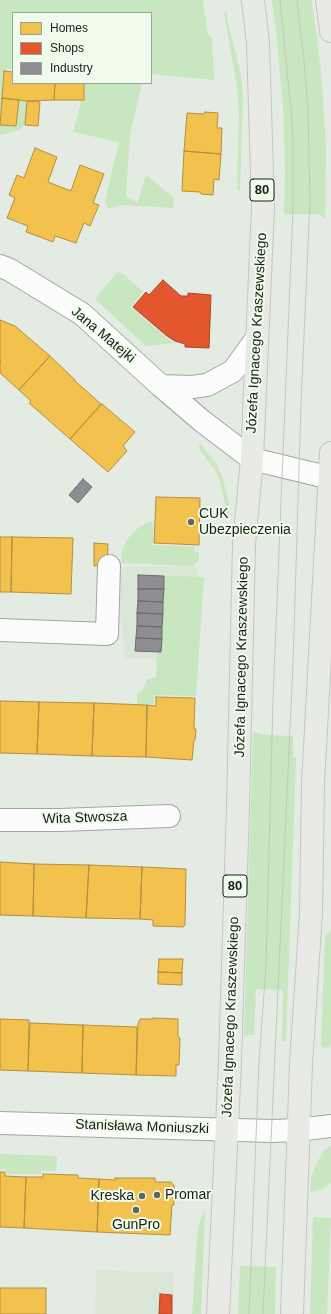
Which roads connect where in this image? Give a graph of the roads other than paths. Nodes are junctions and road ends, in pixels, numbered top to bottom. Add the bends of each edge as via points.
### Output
1 (253, 0) edge
2 (327, 0) edge
3 (331, 31) edge
4 (0, 266) edge
5 (257, 338) junction
6 (161, 386) junction
7 (331, 453) edge
8 (252, 459) junction
9 (330, 478) edge
10 (108, 566) dead end
11 (0, 630) edge
12 (169, 816) dead end
13 (0, 820) edge
14 (0, 1123) edge
15 (331, 1126) edge
16 (226, 1130) junction
17 (298, 1130) junction
18 (218, 1314) edge
19 (292, 1314) edge

1 - 5 main road, Józefa Ignacego Kraszewskiego / 80 via 258,43 263,207
2 - 3 main road
4 - 6 street, Jana Matejki via 82,314
5 - 6 street via 233,371 207,385
5 - 8 main road, Józefa Ignacego Kraszewskiego / 80
6 - 8 street, Jana Matejki
7 - 9 main road
8 - 9 street, Jana Matejki
8 - 16 main road, Józefa Ignacego Kraszewskiego / 80 via 244,544 238,807
9 - 17 main road via 313,784 311,913
10 - 11 street via 106,634
12 - 13 street, Wita Stwosza
14 - 16 street, Stanisława Moniuszki
15 - 17 street, Stanisława Moniuszki
16 - 17 street, Stanisława Moniuszki
16 - 18 main road, Józefa Ignacego Kraszewskiego / 80
17 - 19 main road

